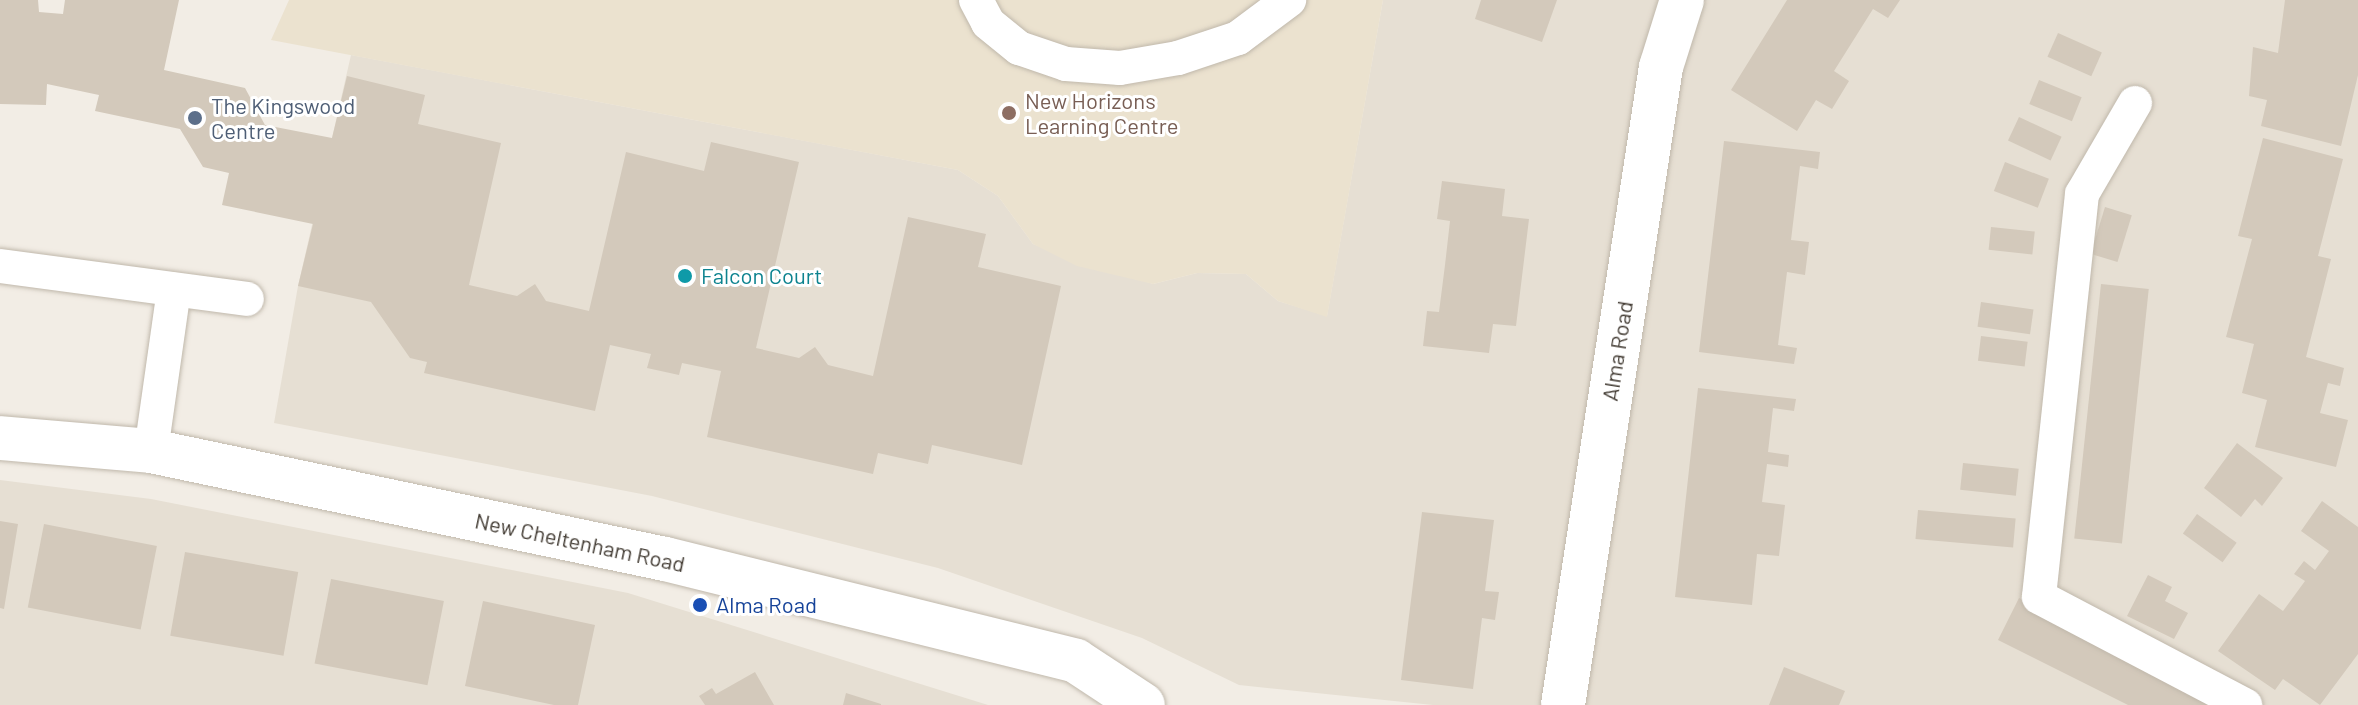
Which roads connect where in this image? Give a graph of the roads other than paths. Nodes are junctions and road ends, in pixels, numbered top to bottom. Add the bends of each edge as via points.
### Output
1 (976, 0) edge
2 (1289, 0) edge
3 (1682, 0) edge
4 (2135, 103) dead end
5 (0, 266) edge
6 (174, 290) junction
7 (247, 299) dead end
8 (0, 438) edge
9 (151, 451) junction
10 (1143, 705) edge
11 (1563, 705) edge
12 (2245, 705) edge

1 - 2 lane via 988,23 1019,48 1066,64 1120,68 1178,58 1238,38
3 - 11 street, Alma Road via 1661,67
4 - 12 lane via 2082,194 2039,597
5 - 6 lane
6 - 7 lane
6 - 9 lane
8 - 9 street, New Cheltenham Road
9 - 10 street, New Cheltenham Road via 868,607 1076,661

